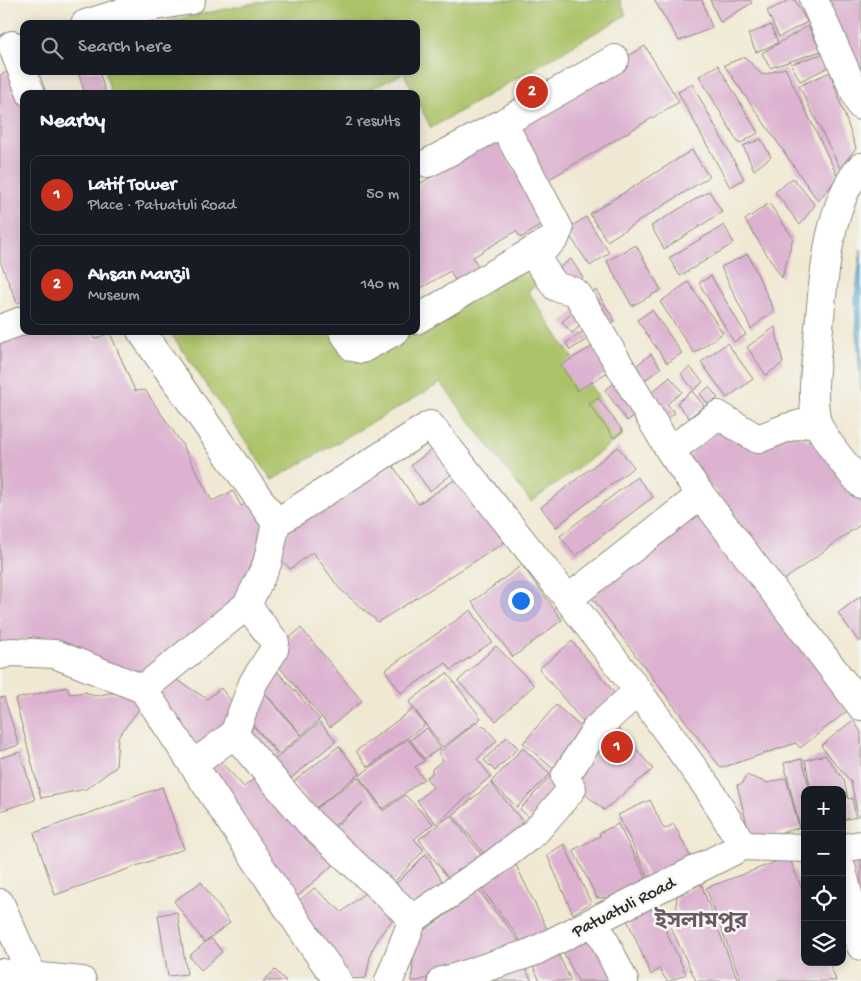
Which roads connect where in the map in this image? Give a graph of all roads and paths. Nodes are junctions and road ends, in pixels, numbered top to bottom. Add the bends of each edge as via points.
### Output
1 (191, 0) edge
2 (814, 0) edge
3 (98, 20) edge
4 (12, 45) edge
5 (615, 59) dead end
6 (20, 66) edge
7 (24, 75) edge
8 (29, 90) edge
9 (861, 106) edge
10 (503, 123) junction
11 (428, 163) dead end
12 (861, 167) edge
13 (555, 238) junction
14 (420, 318) edge
15 (20, 322) edge
16 (0, 329) edge
17 (144, 335) edge
18 (346, 335) edge
19 (388, 335) edge
20 (816, 420) junction
21 (670, 451) junction
22 (861, 484) edge
23 (701, 495) junction
24 (276, 523) junction
25 (568, 599) junction
26 (247, 605) junction
27 (0, 655) edge
28 (143, 689) junction
29 (638, 691) junction
30 (861, 706) edge
31 (234, 734) junction
32 (193, 765) junction
33 (743, 846) junction
34 (861, 846) edge
35 (801, 848) edge
36 (846, 848) edge
37 (844, 876) edge
38 (0, 903) edge
39 (413, 919) junction
40 (595, 921) junction
41 (861, 946) edge
42 (0, 973) edge
43 (32, 976) junction
44 (450, 980) edge
45 (82, 981) edge
46 (338, 981) edge
47 (389, 981) edge
48 (624, 981) edge

1 - 3 street via 127,11
2 - 9 street
4 - 6 street
5 - 10 street
7 - 8 street
10 - 11 street
10 - 13 street via 559,229
12 - 20 street via 852,178 828,247 814,383
13 - 14 street
13 - 21 street via 535,257 556,287 574,291 578,296
15 - 16 street
17 - 24 street
18 - 19 street via 353,347 362,349
20 - 21 street via 758,439 718,415
20 - 22 street via 834,450
21 - 23 street
23 - 25 street
23 - 30 street
24 - 25 street via 430,425
24 - 26 street via 267,564
25 - 29 street
26 - 28 street
26 - 31 street via 275,646 253,683
27 - 28 street via 11,652 55,654
28 - 32 street
29 - 33 street via 710,791
29 - 39 street via 596,729 565,777 572,789 535,832
31 - 32 street
31 - 39 street via 310,823
32 - 46 street
33 - 35 street, Patuatuli Road
33 - 40 street, Patuatuli Road
34 - 36 street
37 - 41 street
38 - 43 street
39 - 47 street
40 - 44 street, Patuatuli Road via 533,952
40 - 48 street
42 - 43 street
43 - 45 street

